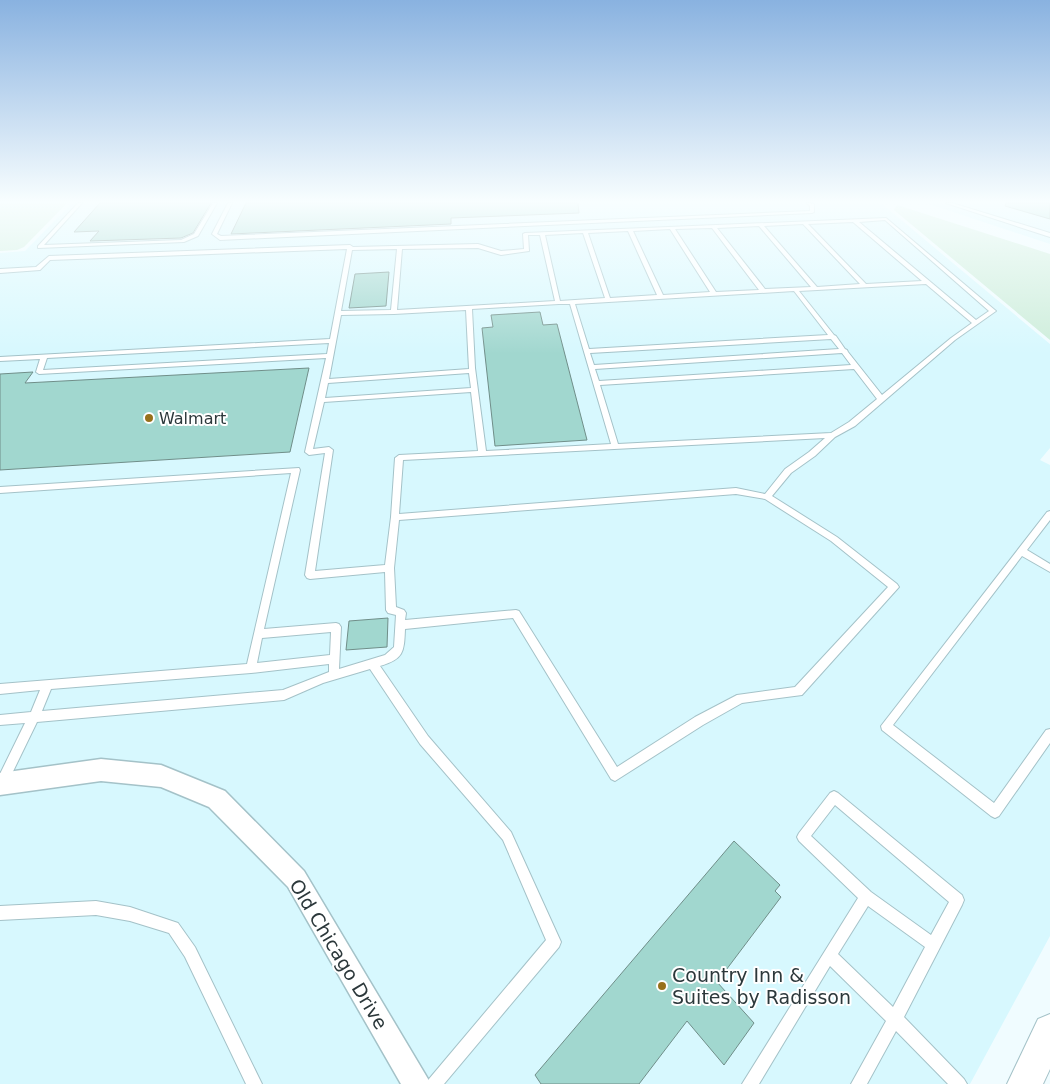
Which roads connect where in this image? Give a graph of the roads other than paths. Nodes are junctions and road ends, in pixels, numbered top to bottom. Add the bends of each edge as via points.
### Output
1 (196, 254) edge
2 (348, 254) edge
3 (399, 254) edge
4 (547, 254) edge
5 (592, 254) edge
6 (641, 254) edge
7 (688, 254) edge
8 (734, 254) edge
9 (785, 254) edge
10 (834, 254) edge
11 (893, 254) edge
12 (926, 254) edge
13 (0, 271) edge
14 (926, 282) junction
15 (864, 285) junction
16 (815, 288) junction
17 (795, 290) junction
18 (763, 291) junction
19 (714, 294) junction
20 (661, 297) junction
21 (608, 300) junction
22 (572, 302) junction
23 (558, 303) junction
24 (469, 308) junction
25 (394, 312) junction
26 (337, 313) junction
27 (975, 323) junction
28 (834, 337) junction
29 (333, 341) junction
30 (586, 351) junction
31 (846, 351) junction
32 (330, 356) junction
33 (44, 357) junction
34 (0, 359) edge
35 (591, 367) junction
36 (857, 367) junction
37 (472, 371) junction
38 (325, 381) junction
39 (596, 383) junction
40 (474, 390) junction
41 (881, 399) junction
42 (321, 400) junction
43 (832, 435) junction
44 (615, 446) junction
45 (482, 454) junction
46 (0, 490) edge
47 (767, 497) junction
48 (1050, 514) edge
49 (395, 517) junction
50 (1021, 550) junction
51 (388, 568) junction
52 (1050, 568) edge
53 (400, 625) junction
54 (258, 634) junction
55 (334, 659) junction
56 (372, 663) junction
57 (250, 668) junction
58 (334, 675) junction
59 (48, 685) junction
60 (0, 689) edge
61 (34, 717) junction
62 (0, 720) edge
63 (1050, 734) edge
64 (0, 785) edge
65 (866, 897) junction
66 (0, 913) edge
67 (933, 945) junction
68 (829, 955) junction
69 (895, 1020) junction
70 (1050, 1031) edge
71 (254, 1084) edge
72 (417, 1084) edge
73 (434, 1084) edge
74 (750, 1084) edge
75 (859, 1084) edge
76 (960, 1084) edge
77 (1025, 1084) edge

1 - 13 lane via 48,258 38,269
2 - 26 lane
3 - 25 lane
4 - 23 lane
5 - 21 lane
6 - 20 lane
7 - 19 lane
8 - 18 lane
9 - 16 lane
10 - 15 lane
11 - 14 lane
12 - 27 lane via 993,311
14 - 15 lane
14 - 27 lane
15 - 16 lane
16 - 17 lane
17 - 18 lane
17 - 28 lane
18 - 19 lane
19 - 20 lane
20 - 21 lane
21 - 22 lane
22 - 23 lane
22 - 30 lane
23 - 24 lane
24 - 25 lane
24 - 37 lane
25 - 26 lane
26 - 29 lane
27 - 41 lane
28 - 30 lane
28 - 31 lane
29 - 32 lane
29 - 33 lane
30 - 35 lane
31 - 35 lane
31 - 36 lane
32 - 33 lane via 39,372
32 - 38 lane
33 - 34 lane
35 - 39 lane
36 - 39 lane
36 - 41 lane
37 - 38 lane
37 - 40 lane
38 - 42 lane
39 - 44 lane
40 - 42 lane
40 - 45 lane
41 - 43 lane via 852,424
42 - 51 lane via 309,452 329,450 310,575
43 - 44 lane
43 - 47 lane via 788,471
44 - 45 lane
45 - 49 lane via 399,458
46 - 54 lane via 296,470
47 - 49 lane via 736,490
47 - 53 lane via 834,539 894,587 798,692 741,698 615,775 516,614
48 - 50 lane
49 - 51 lane
50 - 52 lane
50 - 63 lane via 886,726 996,812
51 - 53 lane via 391,610 401,613
53 - 56 lane via 399,649 388,658
54 - 55 lane via 336,627
54 - 57 lane
55 - 57 lane
55 - 58 lane
56 - 58 lane
56 - 73 lane via 424,740 507,836 554,942
57 - 59 lane
58 - 61 lane via 284,696
59 - 60 lane
59 - 61 lane
61 - 62 lane
61 - 64 lane
64 - 72 street, Old Chicago Drive via 101,770 161,776 217,799 296,879
65 - 67 lane
65 - 67 lane via 803,838 834,797 957,900
65 - 68 lane
66 - 71 lane via 96,908 130,914 173,928 190,952
67 - 69 lane
68 - 69 lane
68 - 74 lane
69 - 75 lane
69 - 76 lane
70 - 77 street

